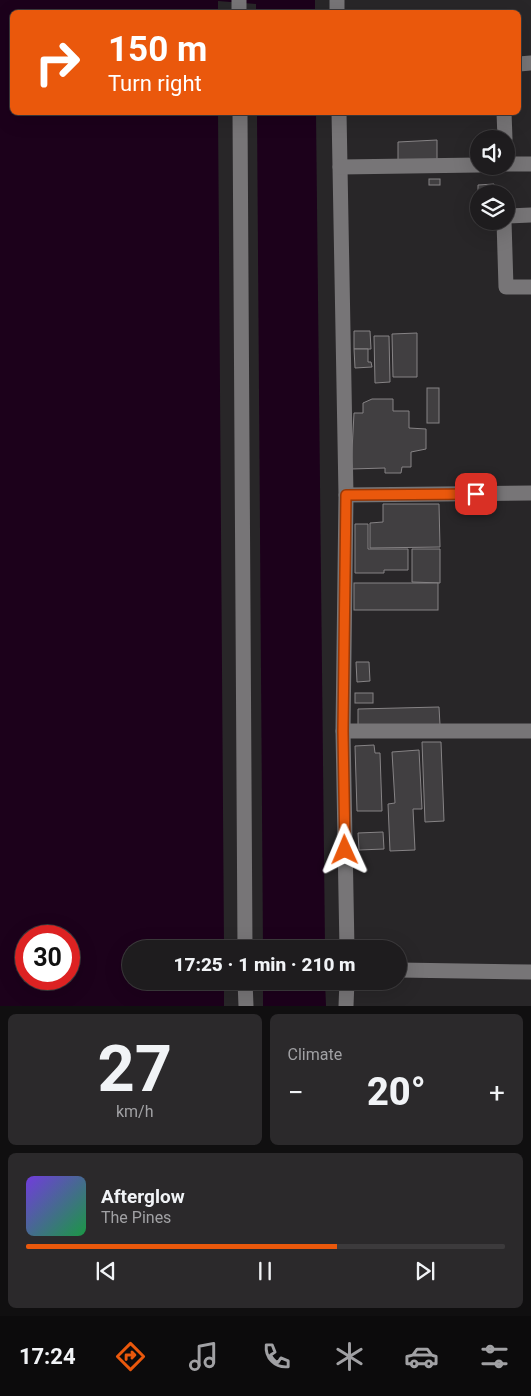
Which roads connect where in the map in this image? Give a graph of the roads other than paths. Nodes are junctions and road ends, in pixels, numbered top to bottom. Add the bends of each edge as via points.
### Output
1 (240, 115) edge
2 (339, 115) edge
3 (504, 115) edge
4 (505, 130) edge
5 (515, 164) edge
6 (531, 164) edge
7 (470, 165) edge
8 (340, 167) junction
9 (531, 215) edge
10 (515, 216) edge
11 (504, 230) edge
12 (531, 287) edge
13 (531, 493) edge
14 (346, 495) junction
15 (343, 731) junction
16 (531, 731) edge
17 (245, 940) edge
18 (346, 940) edge
19 (407, 970) edge
20 (531, 972) edge
21 (245, 990) edge
22 (347, 990) edge
23 (246, 1006) edge
24 (346, 1006) edge

1 - 17 street
2 - 8 street
3 - 4 street
5 - 6 street
7 - 8 street
8 - 14 street
9 - 10 street
11 - 12 street via 506,287
13 - 14 street
14 - 15 street
15 - 16 street
15 - 18 street
19 - 20 street
21 - 23 street
22 - 24 street

